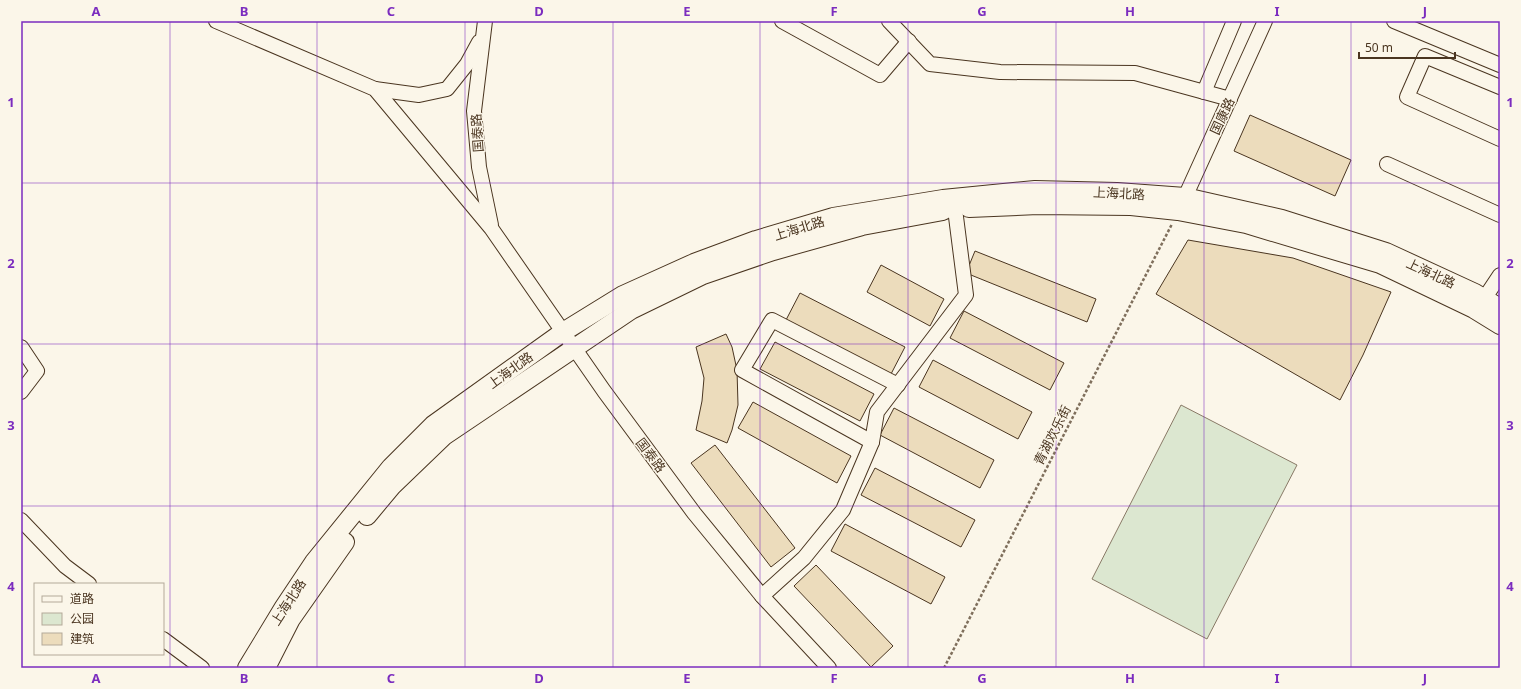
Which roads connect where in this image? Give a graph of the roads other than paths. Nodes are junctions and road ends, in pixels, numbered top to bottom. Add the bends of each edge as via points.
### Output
1 (216, 21) edge
2 (485, 21) edge
3 (782, 21) edge
4 (889, 21) edge
5 (1234, 21) edge
6 (1265, 21) edge
7 (1394, 21) edge
8 (482, 38) junction
9 (909, 41) junction
10 (1500, 65) edge
11 (1500, 88) edge
12 (375, 89) junction
13 (1204, 92) junction
14 (1230, 99) junction
15 (1500, 139) edge
16 (1387, 164) dead end
17 (1182, 204) junction
18 (955, 209) junction
19 (1500, 215) edge
20 (491, 228) junction
21 (1500, 275) edge
22 (1484, 299) junction
23 (1500, 308) edge
24 (1500, 325) edge
25 (563, 332) junction
26 (21, 347) edge
27 (574, 348) junction
28 (898, 386) junction
29 (21, 392) edge
30 (872, 442) junction
31 (21, 520) edge
32 (88, 583) edge
33 (762, 596) junction
34 (164, 640) edge
35 (202, 668) edge
36 (247, 668) edge
37 (266, 668) edge
38 (829, 668) edge

1 - 12 street, 国泰路
2 - 8 street, 国泰路
3 - 9 street via 880,75
4 - 9 street
5 - 13 street
6 - 14 street, 国康路
7 - 10 street
8 - 12 street, 国泰路 via 467,64 447,89 420,94
8 - 20 street, 国泰路 via 474,111 479,167
9 - 13 street via 930,64 1000,72 1135,72
11 - 15 street via 1425,56 1406,97
12 - 20 street, 国泰路
13 - 14 street
14 - 17 street, 国康路
16 - 19 street
17 - 18 main road, 上海北路 via 1038,205
17 - 22 main road, 上海北路 via 1282,219 1386,252
17 - 24 main road, 上海北路 via 1380,264 1474,309
17 - 25 main road, 上海北路 via 1117,192 1035,190 943,199 833,217 756,240 694,263 623,295
18 - 27 main road, 上海北路 via 862,226 773,250 703,275 631,310
18 - 28 street via 966,295
20 - 25 street, 国泰路
21 - 22 street
22 - 23 main road, 上海北路
25 - 27 street, 国泰路
25 - 36 main road, 上海北路 via 433,425 391,467 314,562
26 - 29 street via 37,371
27 - 33 street, 国泰路 via 694,513
27 - 37 main road, 上海北路 via 444,436 392,486 339,550 291,619
28 - 30 street via 877,412
28 - 30 street via 772,320 742,370
30 - 33 street via 843,510 804,558
31 - 32 street via 65,566
33 - 38 street, 国泰路
34 - 35 street

